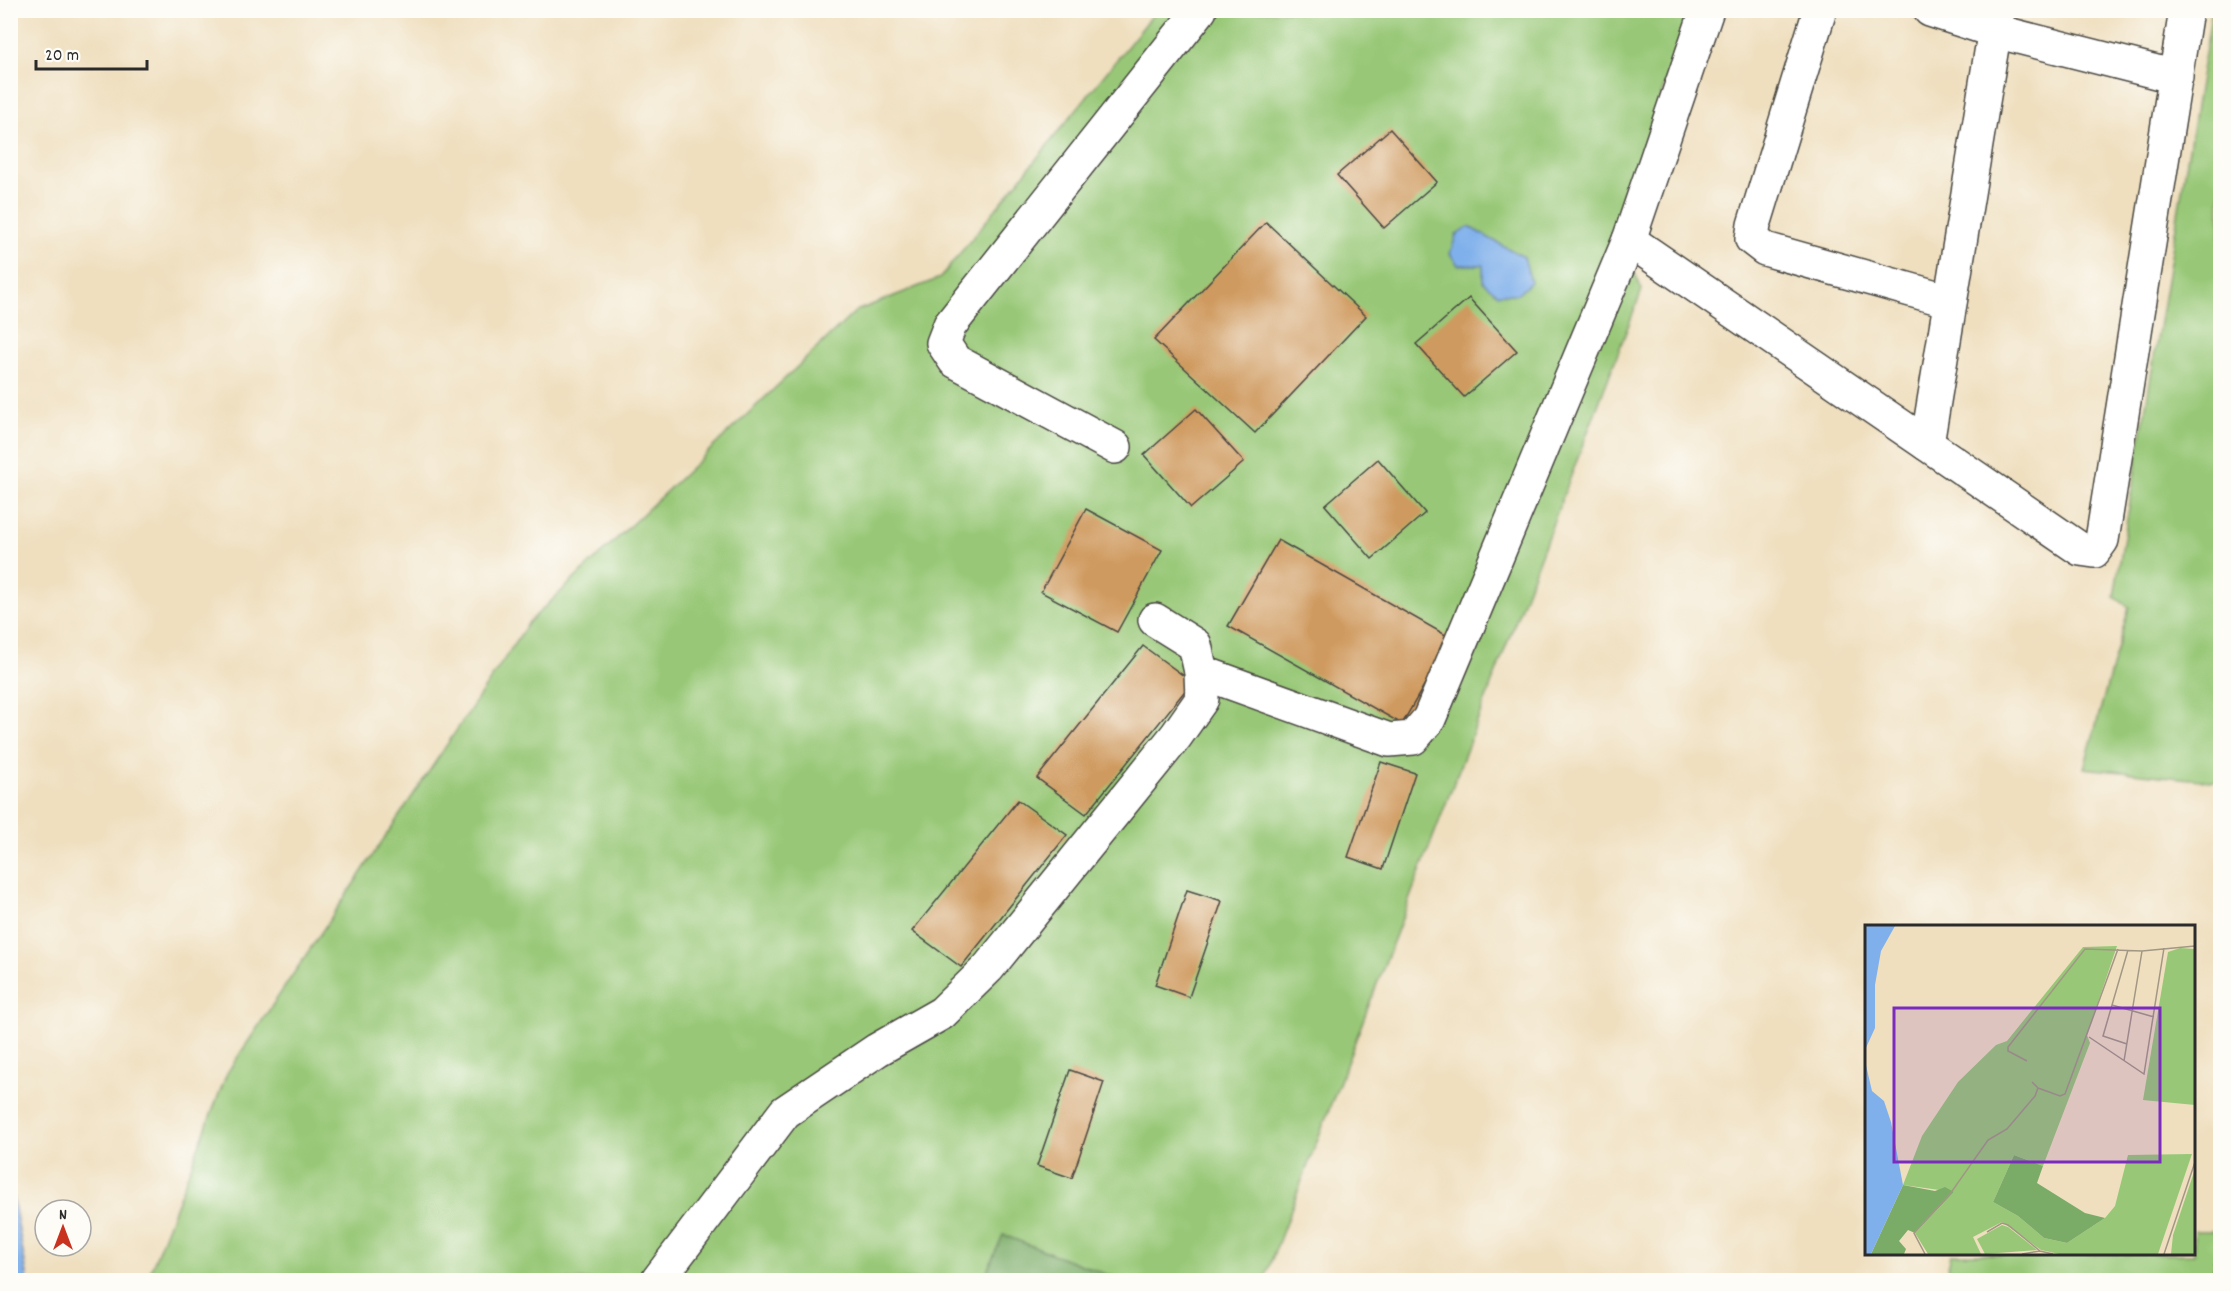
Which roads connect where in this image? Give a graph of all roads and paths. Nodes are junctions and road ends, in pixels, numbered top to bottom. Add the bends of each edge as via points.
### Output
1 (1200, 10) edge
2 (1707, 10) edge
3 (1820, 10) edge
4 (1930, 10) edge
5 (2186, 10) edge
6 (1997, 21) edge
7 (2176, 77) junction
8 (1629, 240) junction
9 (1950, 302) junction
10 (1927, 444) junction
11 (1115, 447) dead end
12 (1155, 620) dead end
13 (1201, 672) junction
14 (658, 1281) edge

1 - 11 street via 950,325 943,343 955,361
2 - 8 street
3 - 9 street via 1752,239 1765,249
4 - 6 street
5 - 7 street
6 - 7 street
6 - 9 street
7 - 10 street via 2102,540 2094,551 2080,549
8 - 10 street
8 - 13 street via 1429,719 1413,738 1389,740
9 - 10 street
12 - 13 street via 1195,645
13 - 14 street via 1202,699 1176,736 988,968 942,1013 877,1050 786,1112

